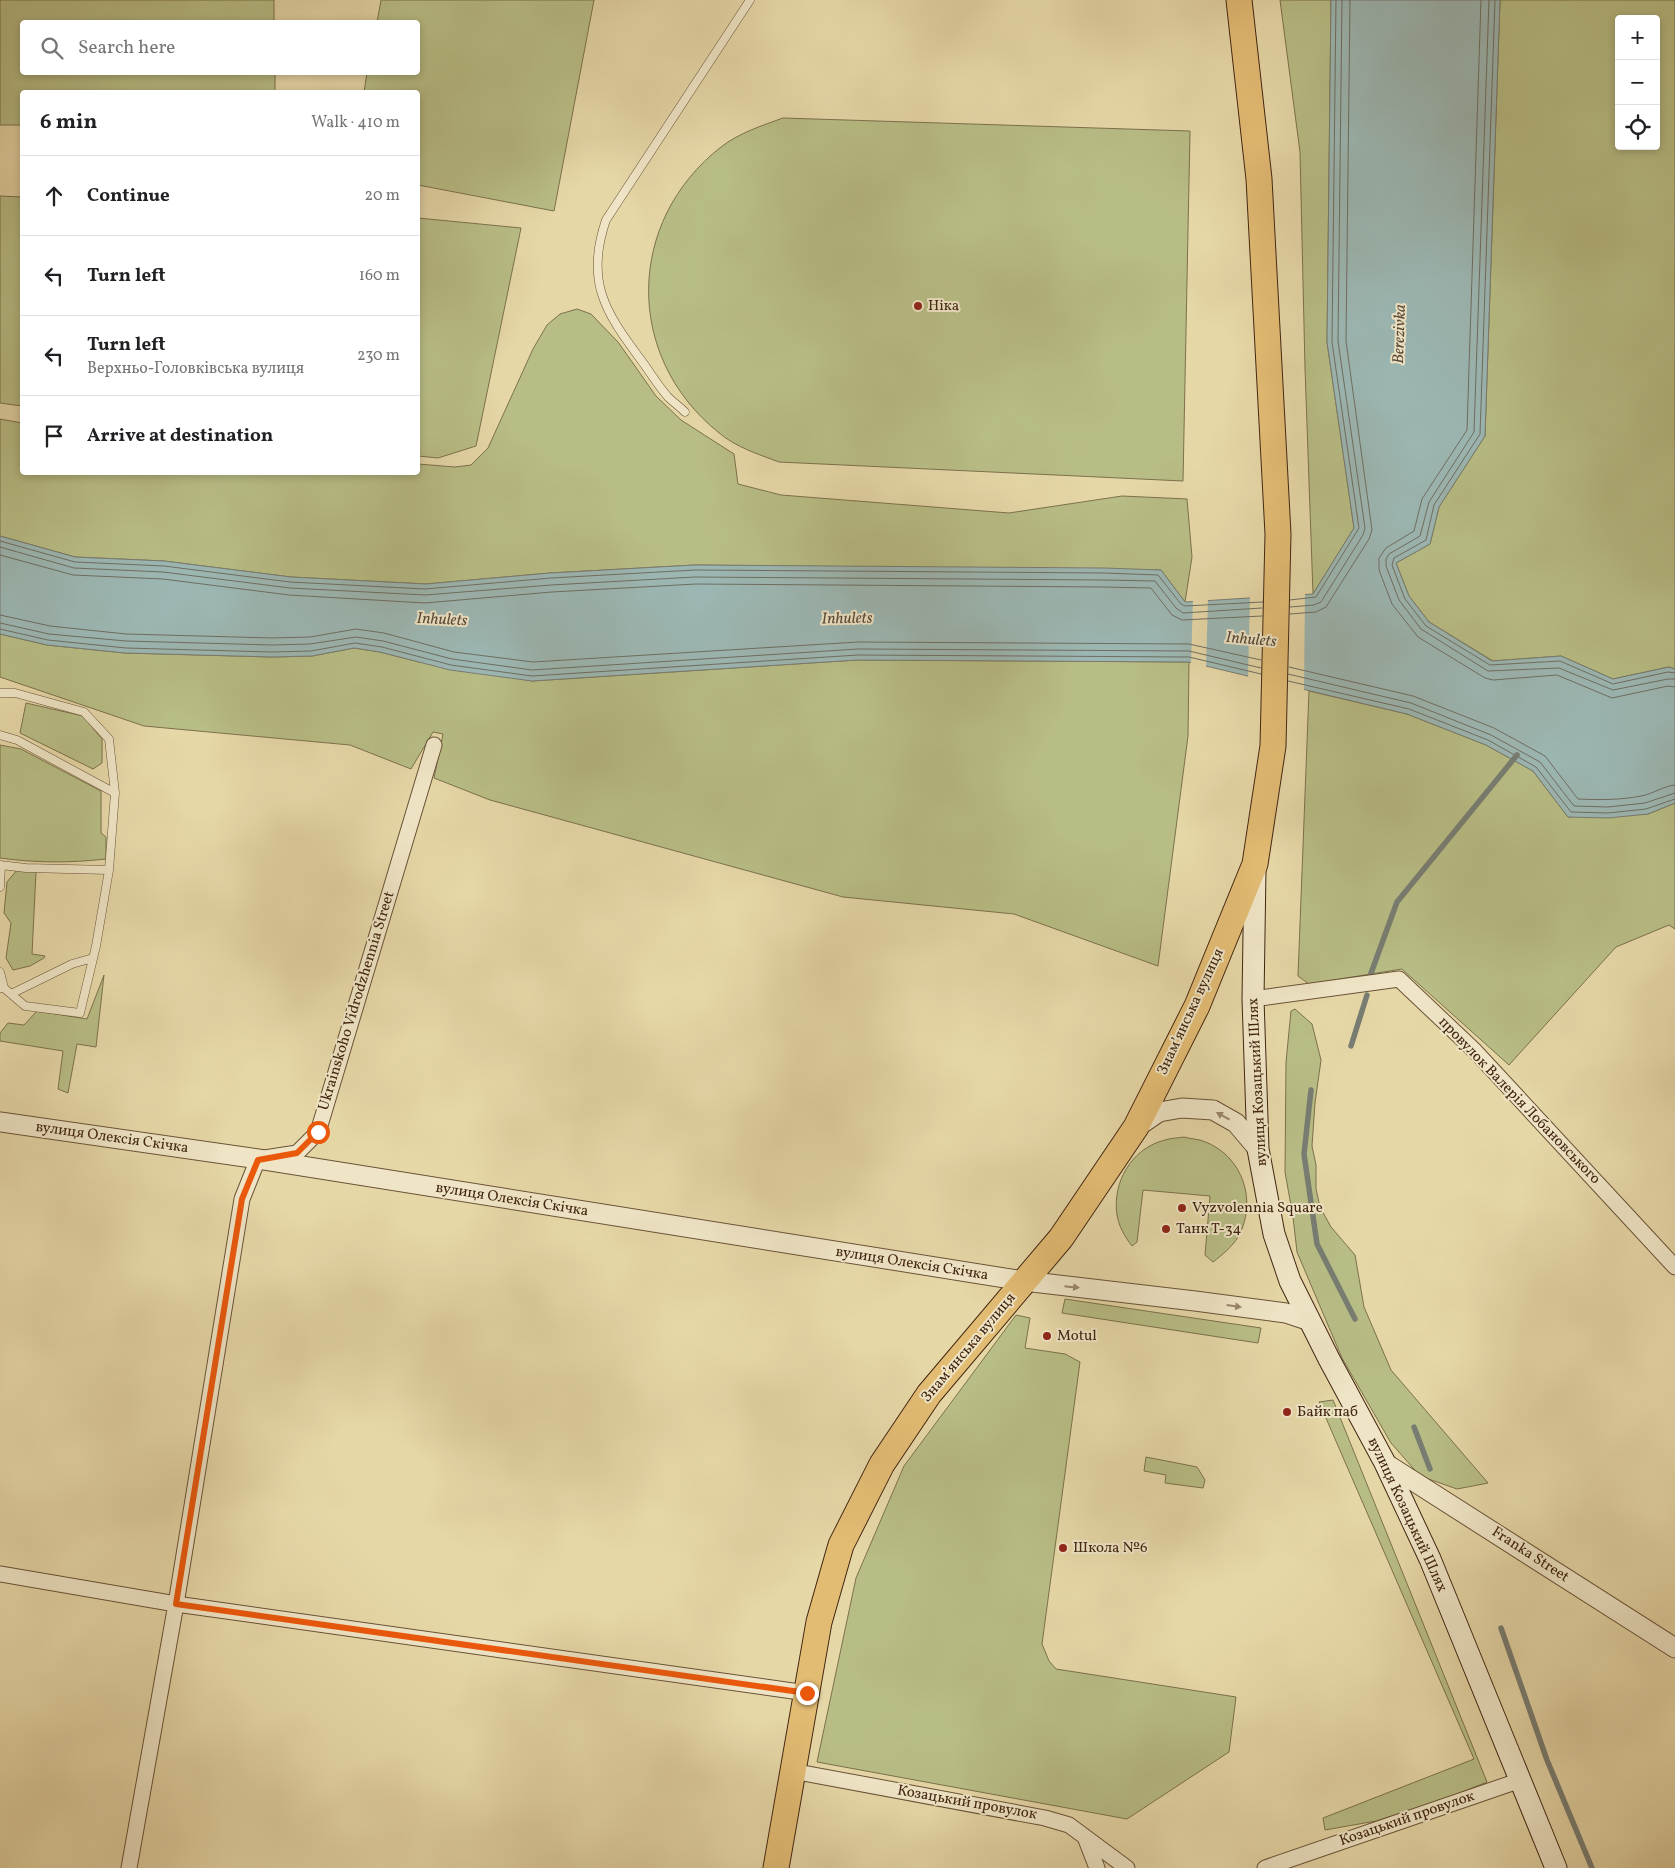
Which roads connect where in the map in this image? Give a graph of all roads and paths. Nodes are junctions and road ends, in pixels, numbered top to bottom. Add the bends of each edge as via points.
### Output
1 (750, 0) edge
2 (1239, 0) edge
3 (685, 412) dead end
4 (0, 692) edge
5 (0, 735) edge
6 (434, 745) dead end
7 (115, 793) junction
8 (1255, 864) junction
9 (0, 865) edge
10 (109, 870) junction
11 (0, 887) edge
12 (93, 958) junction
13 (0, 972) edge
14 (2, 988) edge
15 (11, 994) junction
16 (1253, 999) junction
17 (0, 1122) edge
18 (1136, 1127) junction
19 (1258, 1149) junction
20 (258, 1160) junction
21 (1675, 1267) edge
22 (1024, 1281) junction
23 (1310, 1321) junction
24 (1385, 1463) junction
25 (0, 1574) edge
26 (176, 1604) junction
27 (1675, 1648) edge
28 (807, 1693) junction
29 (792, 1771) junction
30 (1521, 1780) junction
31 (1085, 1837) junction
32 (129, 1868) edge
33 (776, 1868) edge
34 (1097, 1868) edge
35 (1128, 1868) edge
36 (1264, 1868) edge
37 (1556, 1868) edge

1 - 3 lane via 606,220 600,237 598,275 608,311 667,396
2 - 8 highway, Знамʼянська вулиця via 1259,179 1278,534 1273,746
4 - 7 lane via 15,693 84,712 109,739
5 - 7 lane via 17,740
6 - 20 street, Ukrainskoho Vidrodzhennia Street via 318,1132 297,1153
7 - 10 lane
8 - 16 main road, вулиця Козацький Шлях
8 - 18 highway, Знамʼянська вулиця via 1197,1006
9 - 10 lane
9 - 11 lane
10 - 12 lane
12 - 15 lane via 72,964
12 - 15 lane via 80,1013 25,1006
13 - 14 lane
14 - 15 lane
16 - 19 main road, вулиця Козацький Шлях
16 - 21 street, провулок Валерія Лобановського via 1399,980 1476,1051
17 - 20 street, вулиця Олексія Скічка
19 -> 18 street via 1236,1124 1213,1110 1182,1108 1159,1112
18 - 22 highway, Знамʼянська вулиця via 1062,1238
19 - 23 main road, вулиця Козацький Шлях via 1274,1234 1290,1281
20 - 22 street, вулиця Олексія Скічка
20 - 26 street via 242,1199
22 -> 23 street, вулиця Олексія Скічка via 1196,1300 1286,1313
22 - 28 highway, Знамʼянська вулиця via 929,1394 882,1464 842,1545 819,1622
23 - 24 main road, вулиця Козацький Шлях
24 - 27 street, Franka Street
24 - 30 main road, вулиця Козацький Шлях via 1430,1559
25 - 26 street
26 - 28 street
26 - 32 street
28 - 29 highway, Знамʼянська вулиця
29 - 31 street, Козацький провулок via 1045,1818 1069,1825
29 - 33 highway, Знамʼянська вулиця
30 - 36 street, Козацький провулок
30 - 37 main road, вулиця Козацький Шлях
31 - 34 street
31 - 35 street, Козацький провулок

